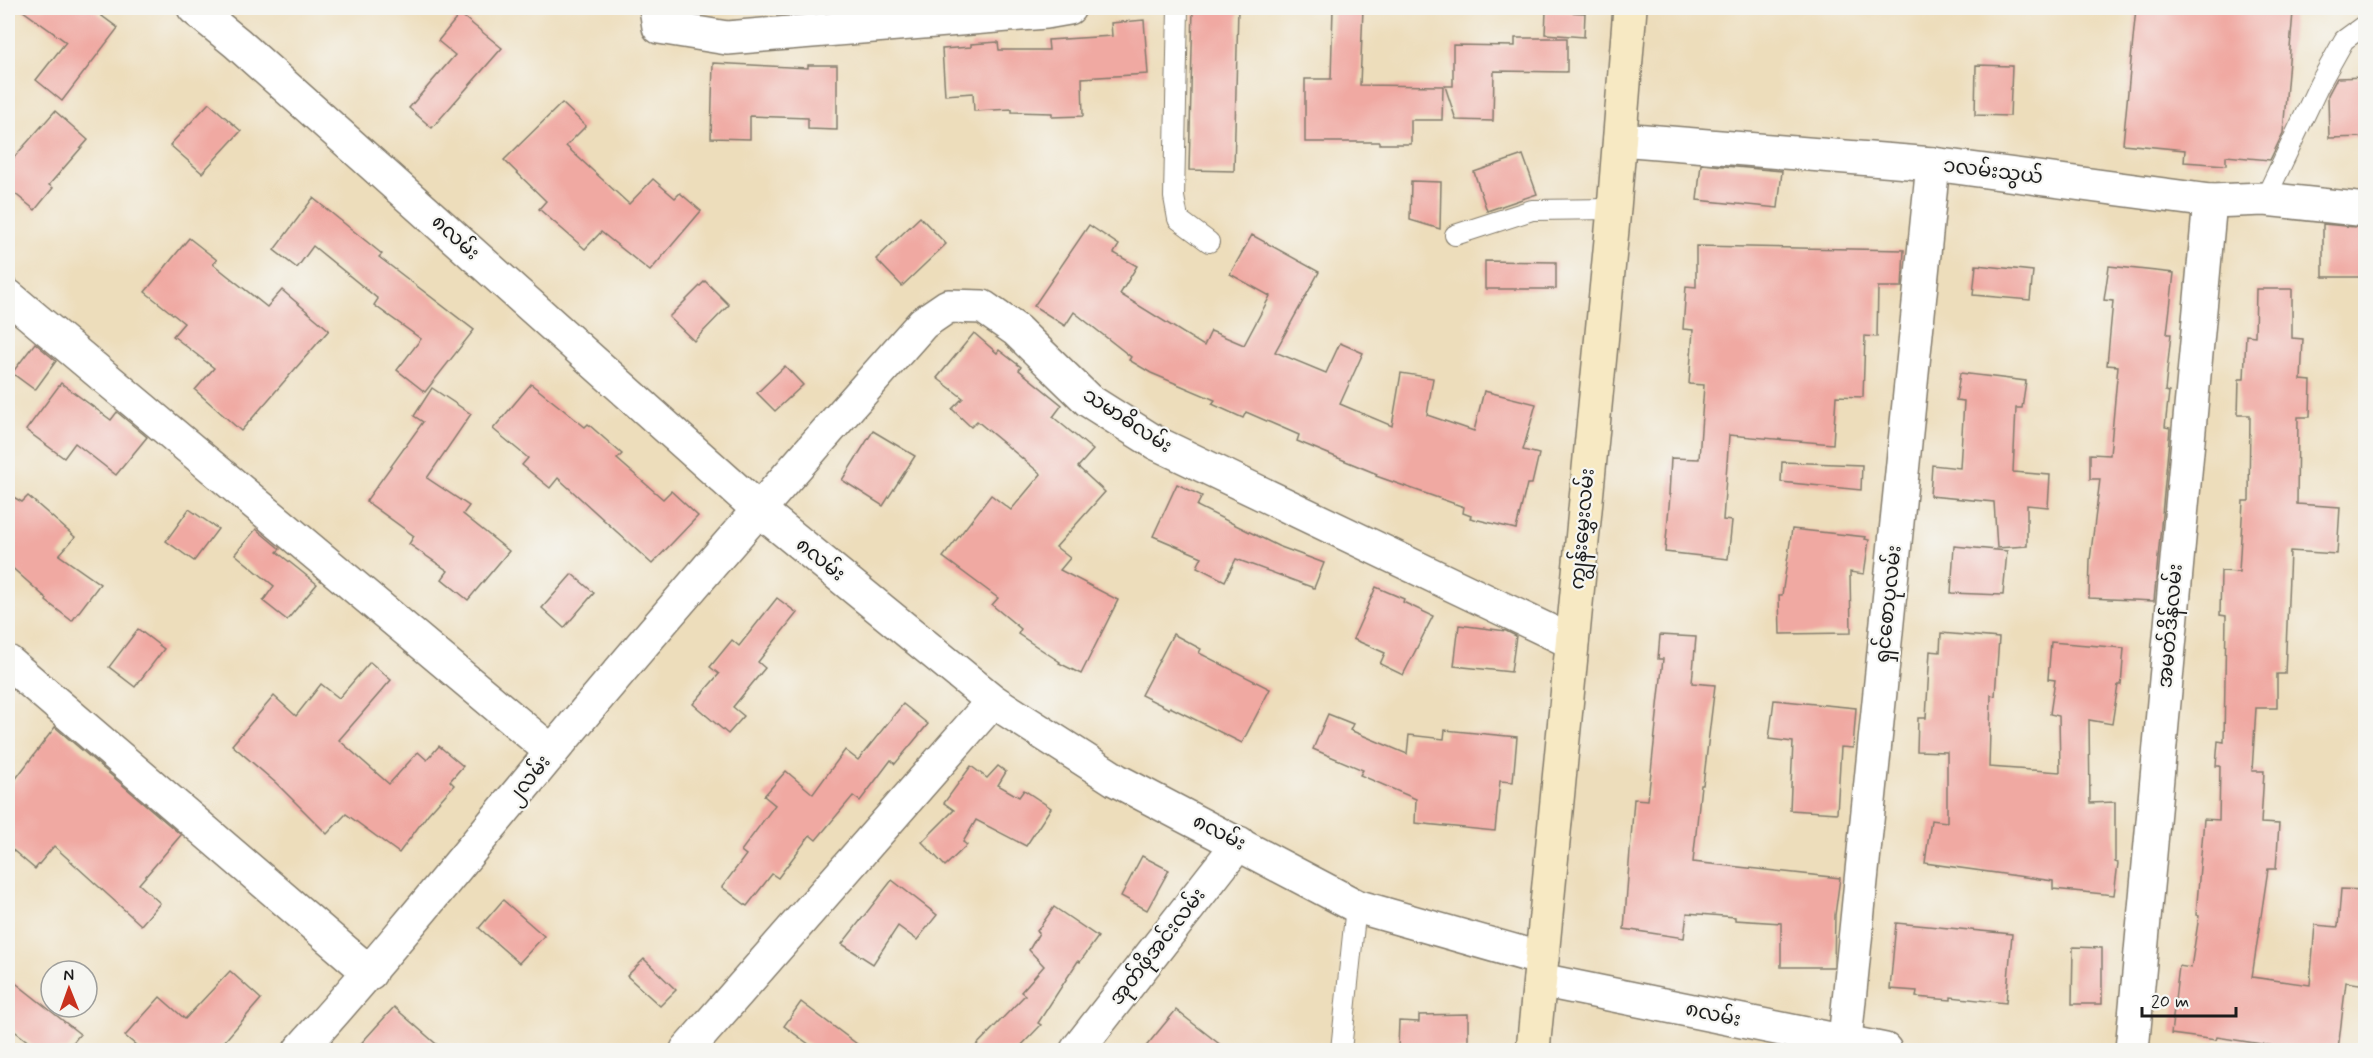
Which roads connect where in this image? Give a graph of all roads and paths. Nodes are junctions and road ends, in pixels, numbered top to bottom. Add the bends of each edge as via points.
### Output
1 (194, 8) edge
2 (656, 8) edge
3 (1069, 8) edge
4 (1178, 8) edge
5 (1630, 8) edge
6 (2366, 24) edge
7 (1620, 139) junction
8 (1933, 164) junction
9 (2265, 199) junction
10 (2210, 201) junction
11 (1614, 209) junction
12 (2366, 210) edge
13 (1455, 234) dead end
14 (1209, 242) dead end
15 (8, 296) edge
16 (758, 509) junction
17 (1572, 642) junction
18 (8, 662) edge
19 (993, 701) junction
20 (552, 752) junction
21 (1239, 843) junction
22 (1356, 906) junction
23 (1541, 970) junction
24 (370, 973) junction
25 (1845, 1047) edge
26 (300, 1050) edge
27 (687, 1050) edge
28 (1077, 1050) edge
29 (1341, 1050) edge
30 (1533, 1050) edge
31 (1885, 1050) edge
32 (2133, 1050) edge

1 - 16 street, ၈လမ်း
2 - 3 street via 658,27 727,38
4 - 14 lane via 1174,197 1178,219
5 - 7 street, ကျွန်းမွှေးလမ်း
6 - 9 lane via 2344,40
7 - 8 street, ၁လမ်းသွယ်
7 - 11 street, ကျွန်းမွှေးလမ်း
8 - 10 street, ၁လမ်းသွယ်
8 - 25 street, ရှင်စောပုလမ်း
9 - 10 street, ၁လမ်းသွယ်
9 - 12 street, ၁လမ်းသွယ်
10 - 32 street, အမတ်ဒိန်လမ်း
11 - 13 lane via 1532,210
11 - 17 street, ကျွန်းမွှေးလမ်း
15 - 20 street
16 - 17 street, သမာဓိလမ်း via 923,323 948,306 983,307 1016,330 1088,400 1156,443
16 - 19 street, ၈လမ်း
16 - 20 street, ၂လမ်း
17 - 23 street, ကျွန်းမွှေးလမ်း
18 - 24 street
19 - 21 street, ၈လမ်း via 1116,780
19 - 27 street
20 - 24 street, ၂လမ်း
21 - 22 street, ၈လမ်း
21 - 28 street, အုတ်ဖိုအင်းလမ်း
22 - 23 street, ၈လမ်း
22 - 29 lane
23 - 25 street, ၈လမ်း
23 - 30 street, ကျွန်းမွှေးလမ်း
24 - 26 street, ၂လမ်း
25 - 31 street, ၈လမ်း

